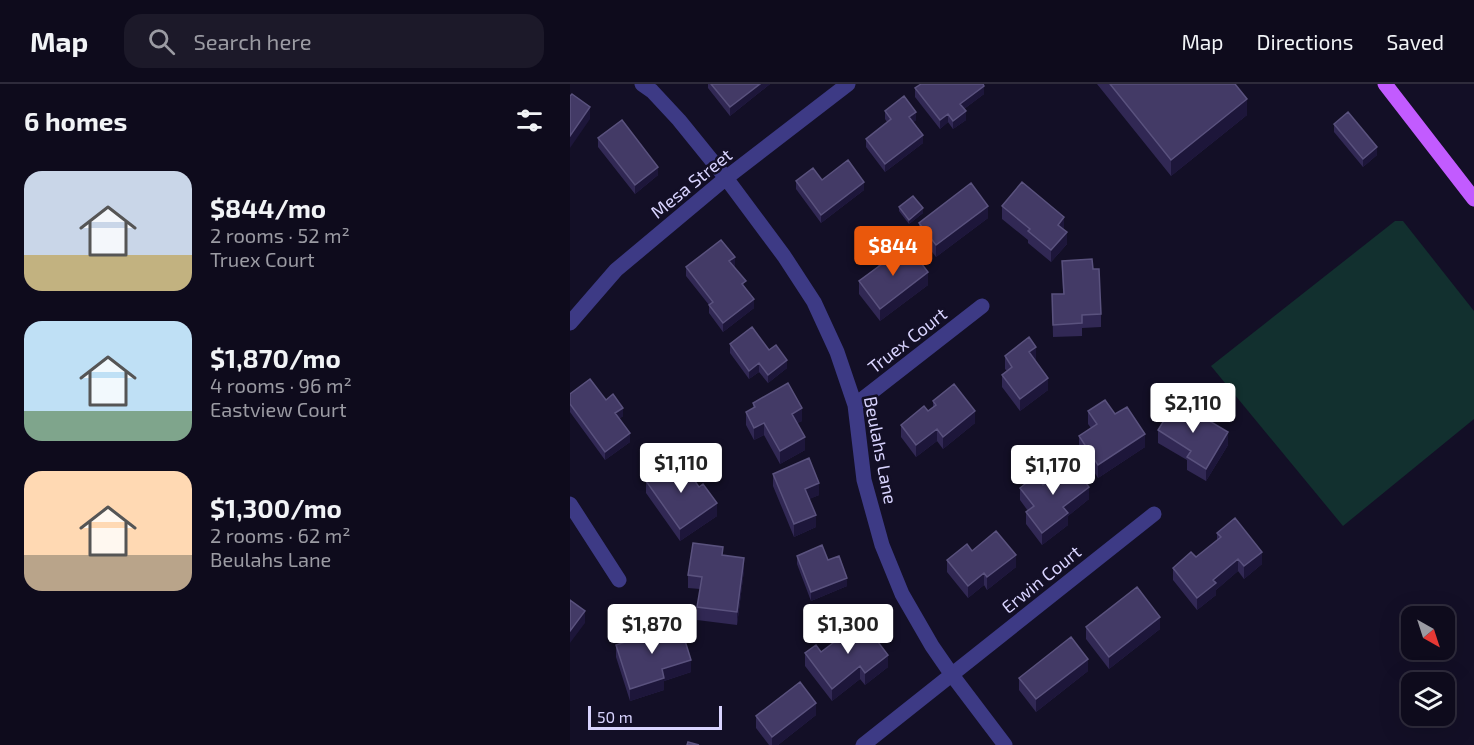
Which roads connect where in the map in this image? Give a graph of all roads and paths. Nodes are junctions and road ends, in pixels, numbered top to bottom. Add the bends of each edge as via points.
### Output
1 (642, 84) edge
2 (848, 84) edge
3 (1385, 84) edge
4 (726, 178) junction
5 (1474, 199) edge
6 (982, 306) dead end
7 (570, 323) edge
8 (855, 405) junction
9 (570, 504) edge
10 (1154, 514) dead end
11 (619, 580) dead end
12 (952, 675) junction
13 (863, 745) edge
14 (1005, 745) edge

1 - 4 street, Beulahs Lane via 679,120
2 - 4 street, Mesa Street
3 - 5 main road
4 - 7 street, Mesa Street via 616,270
4 - 8 street, Beulahs Lane via 814,302
6 - 8 street, Truex Court
8 - 12 street, Beulahs Lane via 864,480 882,545 902,594
9 - 11 street
10 - 12 street, Erwin Court
12 - 13 street, Erwin Court
12 - 14 street, Beulahs Lane

